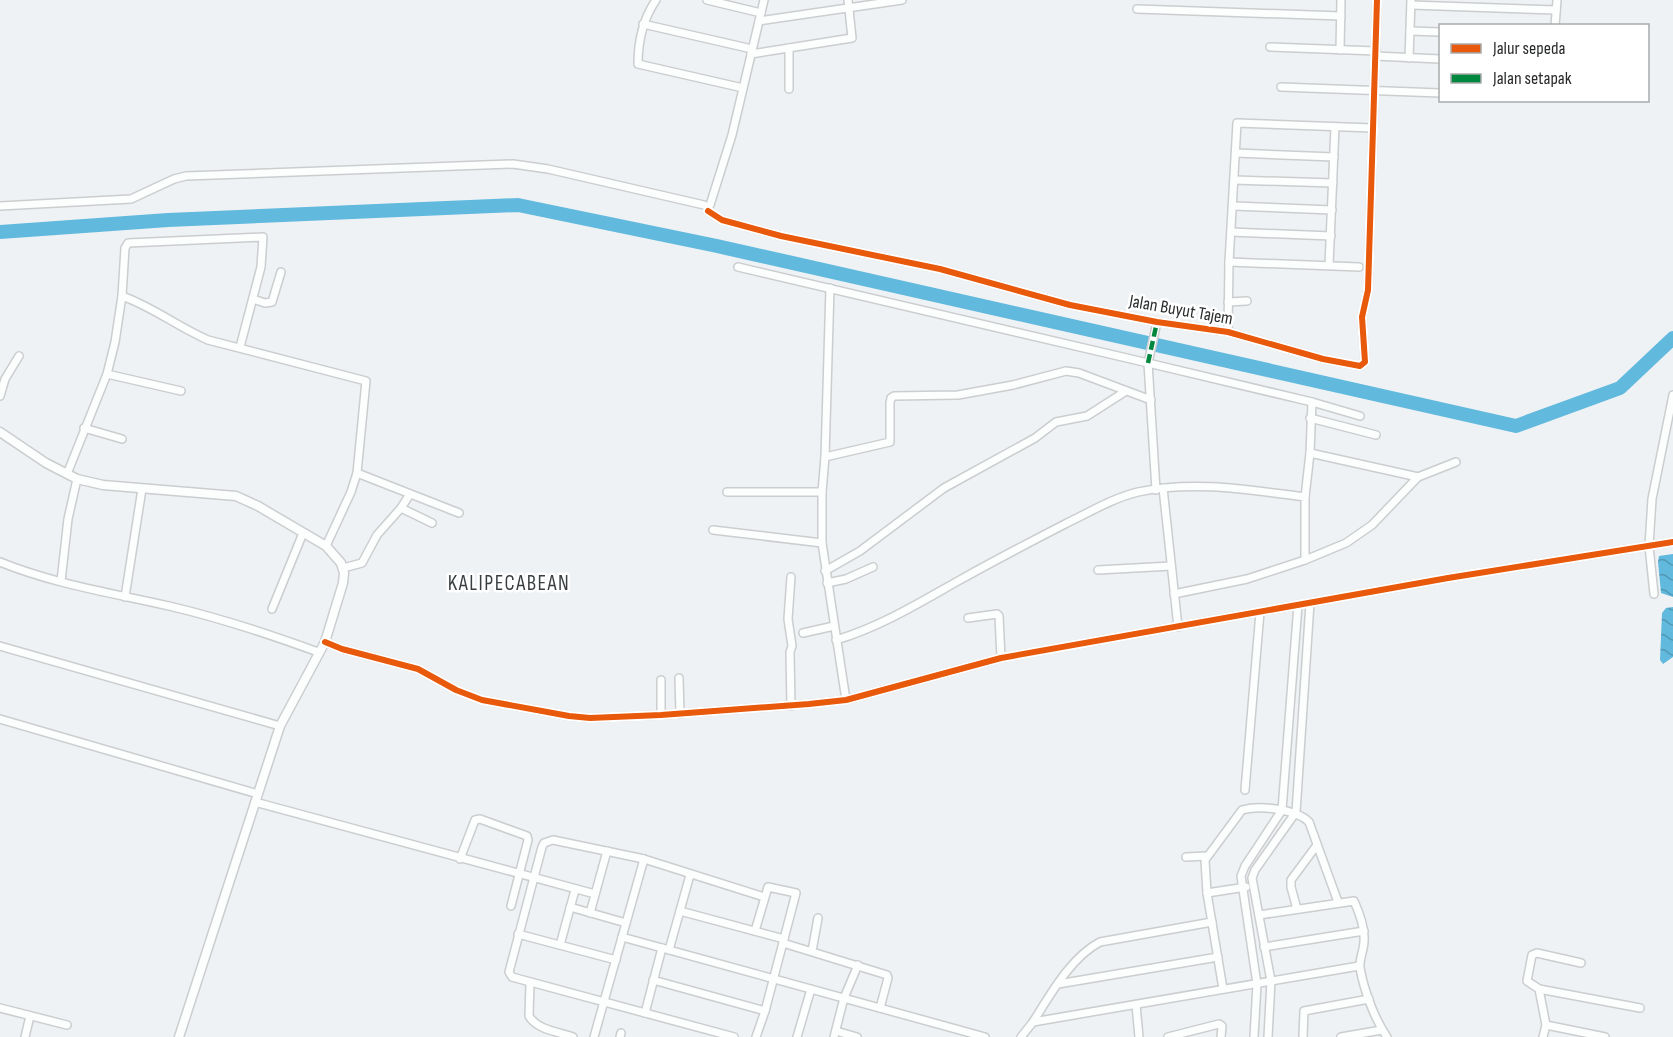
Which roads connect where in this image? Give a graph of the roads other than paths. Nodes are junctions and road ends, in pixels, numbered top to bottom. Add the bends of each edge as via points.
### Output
1 (656, 0) edge
2 (707, 0) edge
3 (764, 0) edge
4 (902, 0) edge
5 (1180, 0) edge
6 (1341, 0) edge
7 (1377, 0) edge
8 (1557, 0) edge
9 (1411, 3) edge
10 (849, 4) edge
11 (1137, 9) dead end
12 (1180, 10) junction
13 (1556, 10) junction
14 (1341, 16) junction
15 (760, 17) junction
16 (643, 24) junction
17 (1555, 24) edge
18 (1410, 31) junction
19 (1439, 32) edge
20 (1270, 47) dead end
21 (789, 48) junction
22 (1340, 50) junction
23 (752, 51) junction
24 (1375, 54) junction
25 (1409, 58) junction
26 (1439, 59) edge
27 (1281, 87) dead end
28 (743, 88) junction
29 (789, 89) dead end
30 (1374, 91) junction
31 (1439, 93) edge
32 (1335, 127) junction
33 (1373, 128) junction
34 (1236, 153) junction
35 (1334, 157) junction
36 (1234, 180) junction
37 (1333, 183) junction
38 (0, 206) edge
39 (1233, 206) junction
40 (707, 207) junction
41 (1332, 210) junction
42 (1231, 232) junction
43 (1330, 236) junction
44 (1229, 262) junction
45 (1329, 265) junction
46 (738, 267) dead end
47 (1359, 267) dead end
48 (281, 272) dead end
49 (830, 288) junction
50 (122, 296) junction
51 (253, 299) junction
52 (1247, 301) dead end
53 (1228, 302) junction
54 (1157, 325) junction
55 (1228, 332) junction
56 (240, 347) junction
57 (19, 356) dead end
58 (1148, 361) junction
59 (107, 374) junction
60 (1126, 391) junction
61 (181, 392) dead end
62 (1673, 395) edge
63 (0, 396) edge
64 (1150, 400) junction
65 (1311, 402) junction
66 (1360, 416) dead end
67 (1310, 418) junction
68 (84, 428) junction
69 (0, 432) edge
70 (1376, 435) dead end
71 (122, 439) dead end
72 (1310, 453) junction
73 (825, 458) junction
74 (1456, 462) dead end
75 (357, 472) junction
76 (67, 474) junction
77 (1418, 477) junction
78 (77, 479) junction
79 (142, 489) junction
80 (1160, 489) junction
81 (727, 492) dead end
82 (822, 492) junction
83 (410, 494) junction
84 (1305, 497) junction
85 (401, 508) junction
86 (459, 513) dead end
87 (432, 523) dead end
88 (713, 530) dead end
89 (303, 533) junction
90 (1673, 542) edge
91 (822, 543) junction
92 (326, 546) junction
93 (1647, 546) junction
94 (1305, 560) junction
95 (0, 562) edge
96 (1171, 566) junction
97 (873, 567) dead end
98 (343, 568) junction
99 (1098, 570) dead end
100 (825, 571) junction
101 (791, 577) dead end
102 (61, 581) junction
103 (827, 583) junction
104 (1174, 594) junction
105 (1654, 594) dead end
106 (125, 597) junction
107 (1310, 603) junction
108 (1298, 605) junction
109 (272, 609) dead end
110 (1260, 612) junction
111 (968, 618) dead end
112 (834, 626) junction
113 (1175, 627) junction
114 (803, 633) dead end
115 (836, 640) junction
116 (324, 642) junction
117 (0, 646) edge
118 (318, 652) junction
119 (1294, 653) junction
120 (1307, 654) junction
121 (1001, 658) junction
122 (679, 678) dead end
123 (661, 680) dead end
124 (846, 700) junction
125 (790, 706) junction
126 (680, 714) junction
127 (661, 715) junction
128 (0, 719) edge
129 (280, 726) junction
130 (1245, 790) dead end
131 (257, 798) junction
132 (1282, 808) junction
133 (1296, 809) junction
134 (1317, 845) junction
135 (607, 850) junction
136 (1207, 856) junction
137 (1186, 857) dead end
138 (460, 859) junction
139 (644, 859) junction
140 (519, 875) junction
141 (690, 875) junction
142 (531, 878) junction
143 (1253, 886) junction
144 (1243, 888) junction
145 (575, 890) junction
146 (1207, 893) junction
147 (595, 894) junction
148 (764, 897) junction
149 (1338, 902) junction
150 (511, 906) dead end
151 (570, 908) junction
152 (1297, 909) junction
153 (680, 911) junction
154 (590, 913) junction
155 (1259, 915) junction
156 (818, 918) dead end
157 (626, 922) junction
158 (1212, 922) junction
159 (755, 931) junction
160 (1364, 931) junction
161 (518, 934) junction
162 (622, 937) junction
163 (784, 941) junction
164 (560, 945) junction
165 (1264, 947) junction
166 (666, 949) junction
167 (812, 951) junction
168 (1218, 957) junction
169 (616, 960) junction
170 (1581, 963) dead end
171 (858, 965) junction
172 (1359, 966) junction
173 (774, 979) junction
174 (653, 980) junction
175 (530, 981) junction
176 (1271, 981) junction
177 (1058, 984) junction
178 (1257, 984) junction
179 (811, 989) junction
180 (1224, 989) junction
181 (1539, 989) junction
182 (844, 998) junction
183 (1369, 999) junction
184 (604, 1002) junction
185 (1136, 1005) junction
186 (0, 1008) edge
187 (880, 1008) junction
188 (1640, 1008) dead end
189 (765, 1011) junction
190 (645, 1013) junction
191 (30, 1016) junction
192 (1033, 1022) junction
193 (67, 1025) dead end
194 (1546, 1025) junction
195 (1382, 1030) junction
196 (835, 1034) edge
197 (25, 1037) edge
198 (179, 1037) edge
199 (573, 1037) edge
200 (594, 1037) edge
201 (734, 1037) edge
202 (756, 1037) edge
203 (797, 1037) edge
204 (857, 1037) edge
205 (985, 1037) edge
206 (1021, 1037) edge
207 (1139, 1037) edge
208 (1168, 1037) edge
209 (1221, 1037) edge
210 (1254, 1037) edge
211 (1268, 1037) edge
212 (1303, 1037) edge
213 (1341, 1037) edge
214 (1387, 1037) edge
215 (1543, 1037) edge
216 (1605, 1037) edge

1 - 16 street
2 - 15 street
3 - 15 street
4 - 10 street
5 - 12 street
6 - 14 street
7 - 24 street, Jalan Buyut Tajem
8 - 13 street
9 - 13 street
9 - 18 street
10 - 15 street
10 - 21 street via 852,38
11 - 12 street
12 - 14 street
13 - 17 street
14 - 22 street
15 - 23 street
16 - 23 street
16 - 28 street via 638,64
18 - 19 street
18 - 25 street
20 - 22 street
21 - 23 street
21 - 29 street
22 - 24 street
23 - 28 street
24 - 25 street
24 - 30 street, Jalan Buyut Tajem
25 - 26 street
27 - 30 street
28 - 40 street via 732,135
30 - 31 street
30 - 33 street, Jalan Buyut Tajem
32 - 33 street
32 - 34 street via 1237,123
32 - 35 street
33 - 55 street, Jalan Buyut Tajem via 1367,294 1362,317 1364,364 1323,359
34 - 35 street
34 - 36 street
35 - 37 street
36 - 37 street
36 - 39 street
37 - 41 street
38 - 40 street, Jalan Buyut Tajem via 131,199 186,176 513,164
39 - 41 street
39 - 42 street
40 - 54 street, Jalan Buyut Tajem via 722,220 781,236 940,270
41 - 43 street
42 - 43 street
42 - 44 street
43 - 45 street
44 - 45 street
44 - 53 street
45 - 47 street
46 - 49 street
48 - 51 street via 272,302
49 - 58 street
49 - 73 street
50 - 51 street via 128,243 261,236 261,267
50 - 56 street via 196,335
50 - 59 street
51 - 56 street
52 - 53 street
53 - 55 street
54 - 55 street, Jalan Buyut Tajem
54 - 58 street
56 - 75 street via 366,381
57 - 63 street
58 - 64 street
58 - 65 street
59 - 61 street
59 - 68 street
60 - 64 street
60 - 73 street via 1066,371 969,393 894,396 890,403 891,441
60 - 100 street via 1087,416 1056,422 1035,438 944,488 860,551
62 - 93 street via 1652,499
64 - 80 street
65 - 66 street
65 - 67 street
67 - 70 street
67 - 72 street
68 - 71 street
68 - 76 street
69 - 76 street
72 - 77 street
72 - 84 street
73 - 82 street
74 - 77 street
75 - 83 street
75 - 92 street
76 - 78 street
77 - 94 street via 1361,534
78 - 79 street
78 - 102 street
79 - 89 street via 236,496
79 - 106 street
80 - 84 street via 1210,487
80 - 96 street
80 - 115 street via 1119,498 1010,552 890,619
81 - 82 street
82 - 91 street
83 - 85 street
83 - 86 street
84 - 94 street
85 - 87 street
85 - 98 street via 377,535 362,563
88 - 91 street
89 - 92 street
89 - 109 street
90 - 93 street
91 - 100 street
92 - 98 street
93 - 105 street
93 - 107 street
94 - 104 street via 1247,579
95 - 102 street
96 - 99 street
96 - 104 street
97 - 103 street
98 - 116 street via 343,584
100 - 103 street
101 - 125 street
102 - 106 street
103 - 112 street
104 - 113 street
106 - 118 street via 222,620
107 - 108 street
107 - 120 street
108 - 110 street
108 - 119 street
110 - 113 street
110 - 130 street
111 - 121 street via 999,616
112 - 114 street
112 - 115 street
113 - 121 street
115 - 124 street
116 - 118 street
116 - 127 street via 418,669 456,690 492,702 590,718
117 - 129 street
118 - 129 street
119 - 120 street
119 - 132 street
120 - 133 street
121 - 124 street
122 - 126 street
123 - 127 street
124 - 125 street
125 - 126 street
126 - 127 street
128 - 131 street
129 - 131 street
131 - 138 street
131 - 198 street
132 - 133 street
132 - 136 street via 1242,810
132 - 144 street via 1245,866 1241,876
133 - 134 street via 1309,822
133 - 143 street via 1255,870
134 - 149 street
134 - 152 street via 1292,880
135 - 139 street
135 - 142 street via 549,841 542,847
135 - 147 street
136 - 137 street
136 - 146 street
138 - 140 street
138 - 140 street via 474,822 480,819 527,836
139 - 141 street
139 - 157 street
140 - 142 street
140 - 150 street
141 - 148 street
141 - 153 street
142 - 145 street
142 - 161 street
143 - 144 street
143 - 155 street
144 - 146 street
144 - 178 street
145 - 147 street
145 - 151 street
146 - 158 street
147 - 154 street
148 - 159 street
148 - 163 street via 771,886 796,893
149 - 152 street
149 - 160 street via 1355,902
151 - 154 street
151 - 164 street
152 - 155 street
153 - 159 street
153 - 166 street
154 - 157 street
155 - 165 street
156 - 167 street
157 - 162 street
158 - 168 street
158 - 177 street via 1100,942 1083,954
159 - 163 street
160 - 165 street
160 - 172 street
161 - 164 street
161 - 175 street via 509,975
162 - 166 street
162 - 169 street
163 - 167 street
163 - 173 street
164 - 169 street
165 - 176 street
166 - 173 street
166 - 174 street
167 - 171 street
168 - 177 street
168 - 180 street
169 - 184 street
170 - 181 street via 1534,953 1527,981
171 - 182 street
171 - 187 street via 887,975
172 - 176 street
172 - 183 street
173 - 179 street
173 - 189 street
174 - 189 street
174 - 190 street
175 - 184 street
175 - 199 street via 532,1021
176 - 178 street
176 - 211 street
177 - 192 street
178 - 180 street
178 - 210 street
179 - 182 street
179 - 203 street
180 - 185 street
181 - 188 street
181 - 194 street
182 - 187 street
182 - 196 street
183 - 195 street
183 - 212 street via 1304,1011
184 - 190 street
184 - 200 street
185 - 192 street
185 - 207 street
186 - 191 street
187 - 205 street
189 - 202 street
190 - 201 street
191 - 193 street
191 - 197 street
192 - 206 street
194 - 215 street
194 - 216 street
195 - 213 street
195 - 214 street
196 - 204 street
208 - 209 street via 1219,1024

